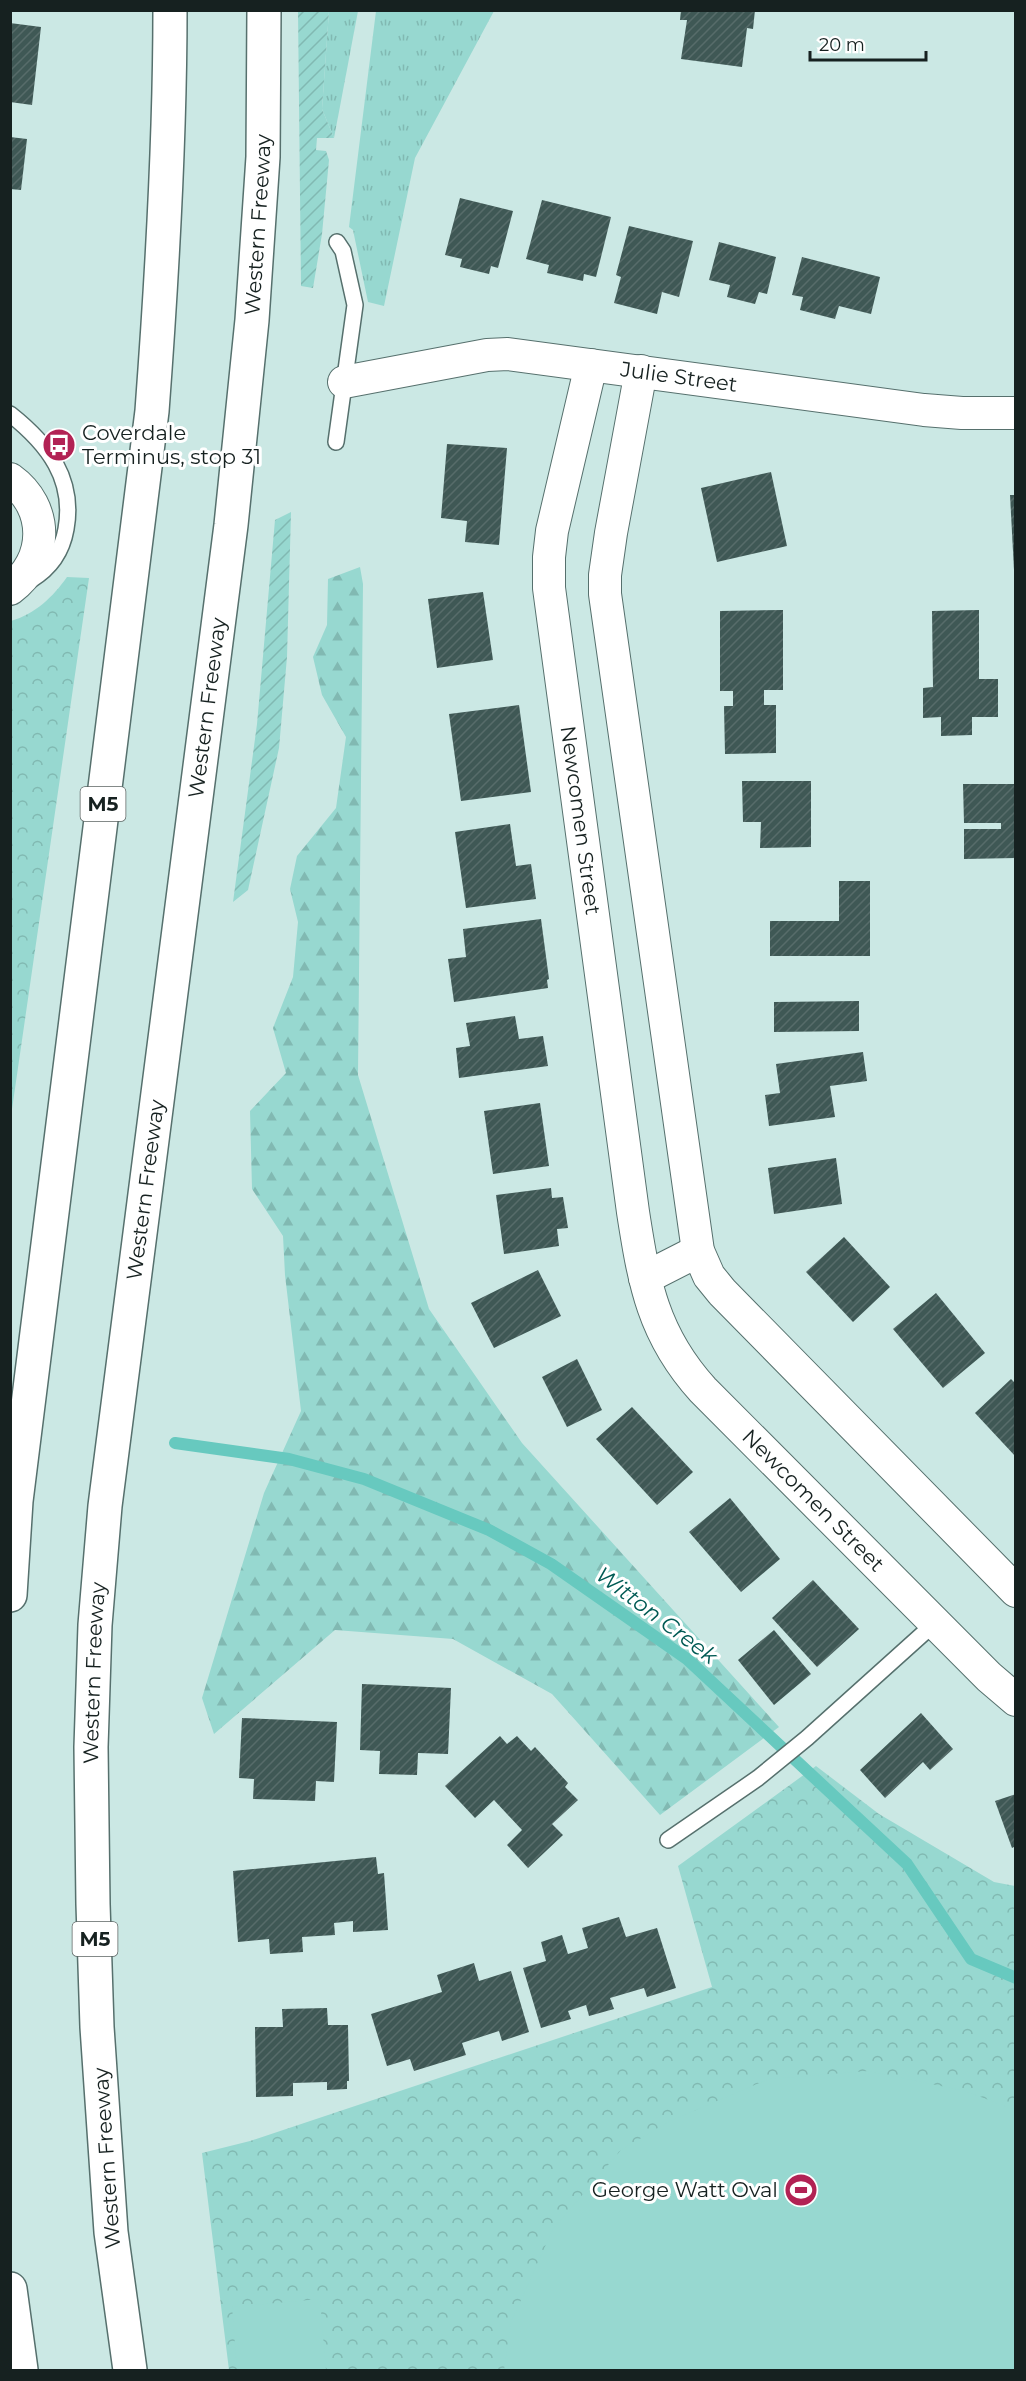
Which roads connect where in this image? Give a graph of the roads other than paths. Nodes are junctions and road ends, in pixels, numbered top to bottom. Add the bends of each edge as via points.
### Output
1 (170, 10) edge
2 (264, 10) edge
3 (337, 242) dead end
4 (591, 365) junction
5 (641, 371) junction
6 (344, 382) junction
7 (1016, 413) edge
8 (10, 414) edge
9 (336, 442) dead end
10 (16, 480) edge
11 (10, 590) edge
12 (698, 1251) junction
13 (645, 1278) junction
14 (1016, 1591) edge
15 (10, 1595) edge
16 (936, 1622) junction
17 (1016, 1700) edge
18 (668, 1840) dead end
19 (10, 2289) edge
20 (21, 2370) edge
21 (130, 2370) edge

1 - 15 highway, M5 via 170,101 152,411 16,1501
2 - 21 highway, Western Freeway / M5 via 261,180 252,320 231,525 106,1494 95,1624 91,1747 97,2027 111,2232
3 - 6 lane via 343,250 355,305
4 - 5 street, Julie Street
4 - 6 street, Julie Street via 525,355 487,355
4 - 13 street, Newcomen Street via 552,531 549,588 631,1200
5 - 7 street, Julie Street via 924,410
5 - 12 street via 610,534 605,594
6 - 9 lane
8 - 11 lane via 51,455 65,484 69,511 57,557 36,577
10 - 11 street via 32,502 39,523 39,546 32,567
12 - 13 street
12 - 14 street via 709,1276 722,1292
13 - 16 street, Newcomen Street via 662,1332 688,1373
16 - 17 street, Newcomen Street
16 - 18 lane via 758,1778
19 - 20 highway

